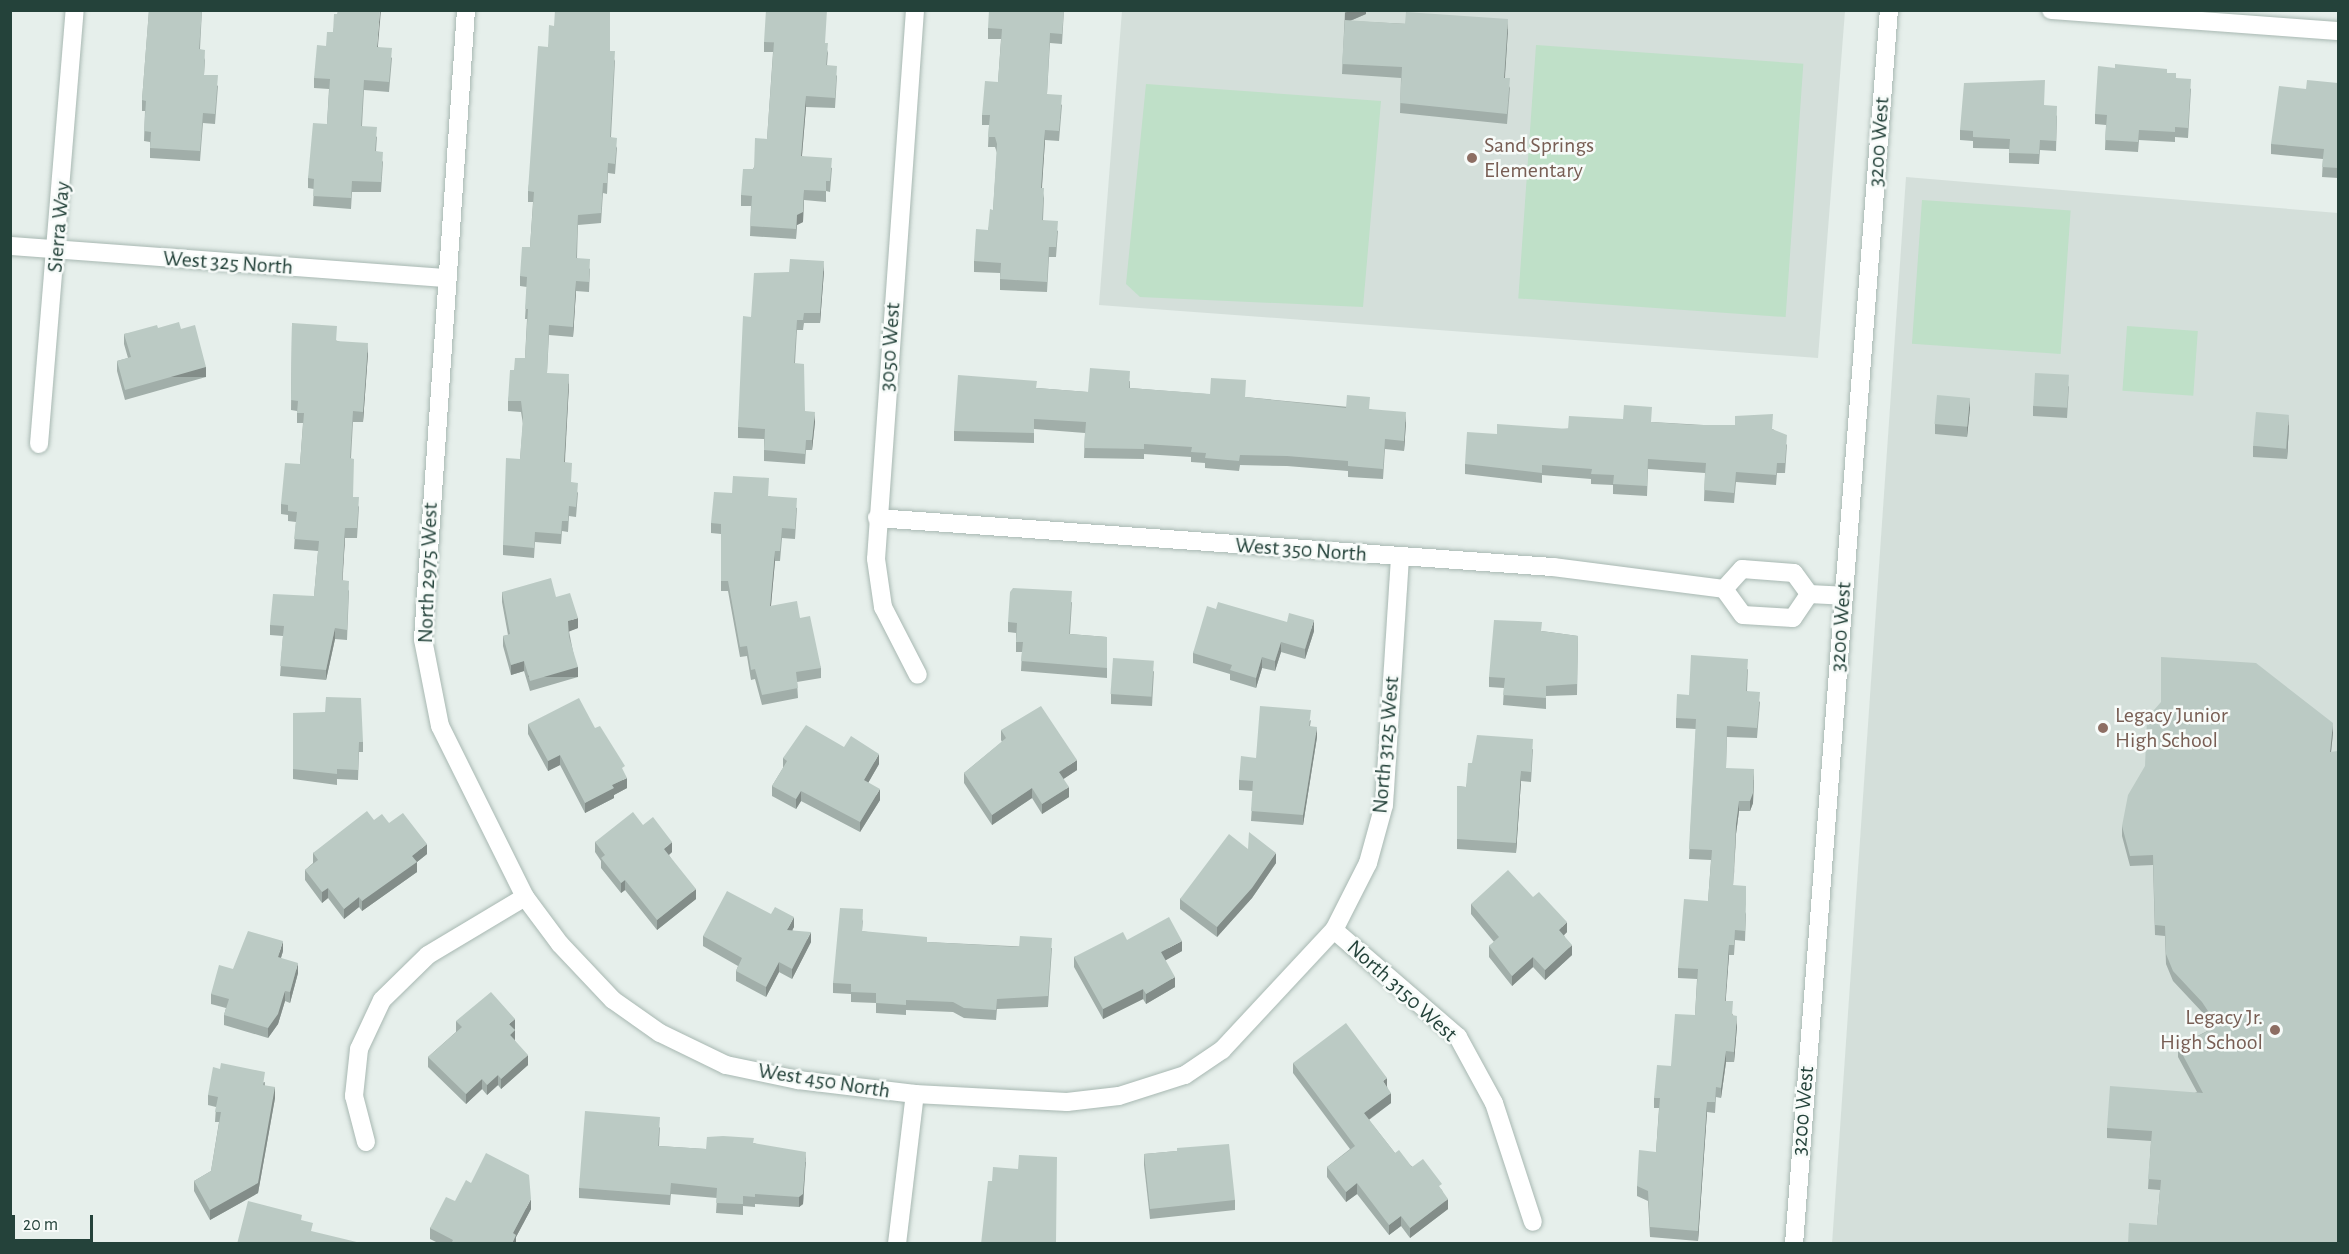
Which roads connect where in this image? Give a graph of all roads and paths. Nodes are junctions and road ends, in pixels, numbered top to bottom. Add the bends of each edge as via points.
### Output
1 (75, 10) edge
2 (466, 10) edge
3 (915, 10) edge
4 (1889, 10) edge
5 (2051, 10) edge
6 (2338, 32) edge
7 (10, 246) edge
8 (57, 251) junction
9 (446, 278) junction
10 (39, 444) dead end
11 (877, 518) junction
12 (1400, 558) junction
13 (1724, 589) junction
14 (1809, 594) junction
15 (1843, 596) junction
16 (918, 675) dead end
17 (525, 897) junction
18 (1334, 930) junction
19 (1185, 1075) joint
20 (915, 1094) junction
21 (366, 1142) dead end
22 (1533, 1222) dead end
23 (897, 1244) edge
24 (1794, 1244) edge

1 - 8 street, Sierra Way
2 - 9 street, North 2975 West
3 - 11 street, 3050 West
4 - 15 street, 3200 West
5 - 6 street
7 - 8 street, West 325 North
8 - 9 street, West 325 North
8 - 10 street, Sierra Way
9 - 17 street, North 2975 West via 423,639 440,726
11 - 12 street, West 350 North
11 - 16 street, 3050 West via 876,559 883,607
12 - 13 street, West 350 North via 1553,567
12 - 18 street, North 3125 West via 1384,805 1368,863
13 - 14 street via 1742,569 1794,573
13 - 14 street via 1743,615 1783,618 1793,618
14 - 15 street
15 - 24 street, 3200 West
17 - 20 street, West 450 North via 560,944 613,999 660,1033 726,1065 798,1080
17 - 21 street via 428,955 382,1000 359,1049 354,1096
18 - 19 street, North 3125 West via 1222,1050
18 - 22 street, North 3150 West via 1458,1037 1494,1102
19 - 20 street, West 450 North via 1119,1096 1067,1102
20 - 23 street

